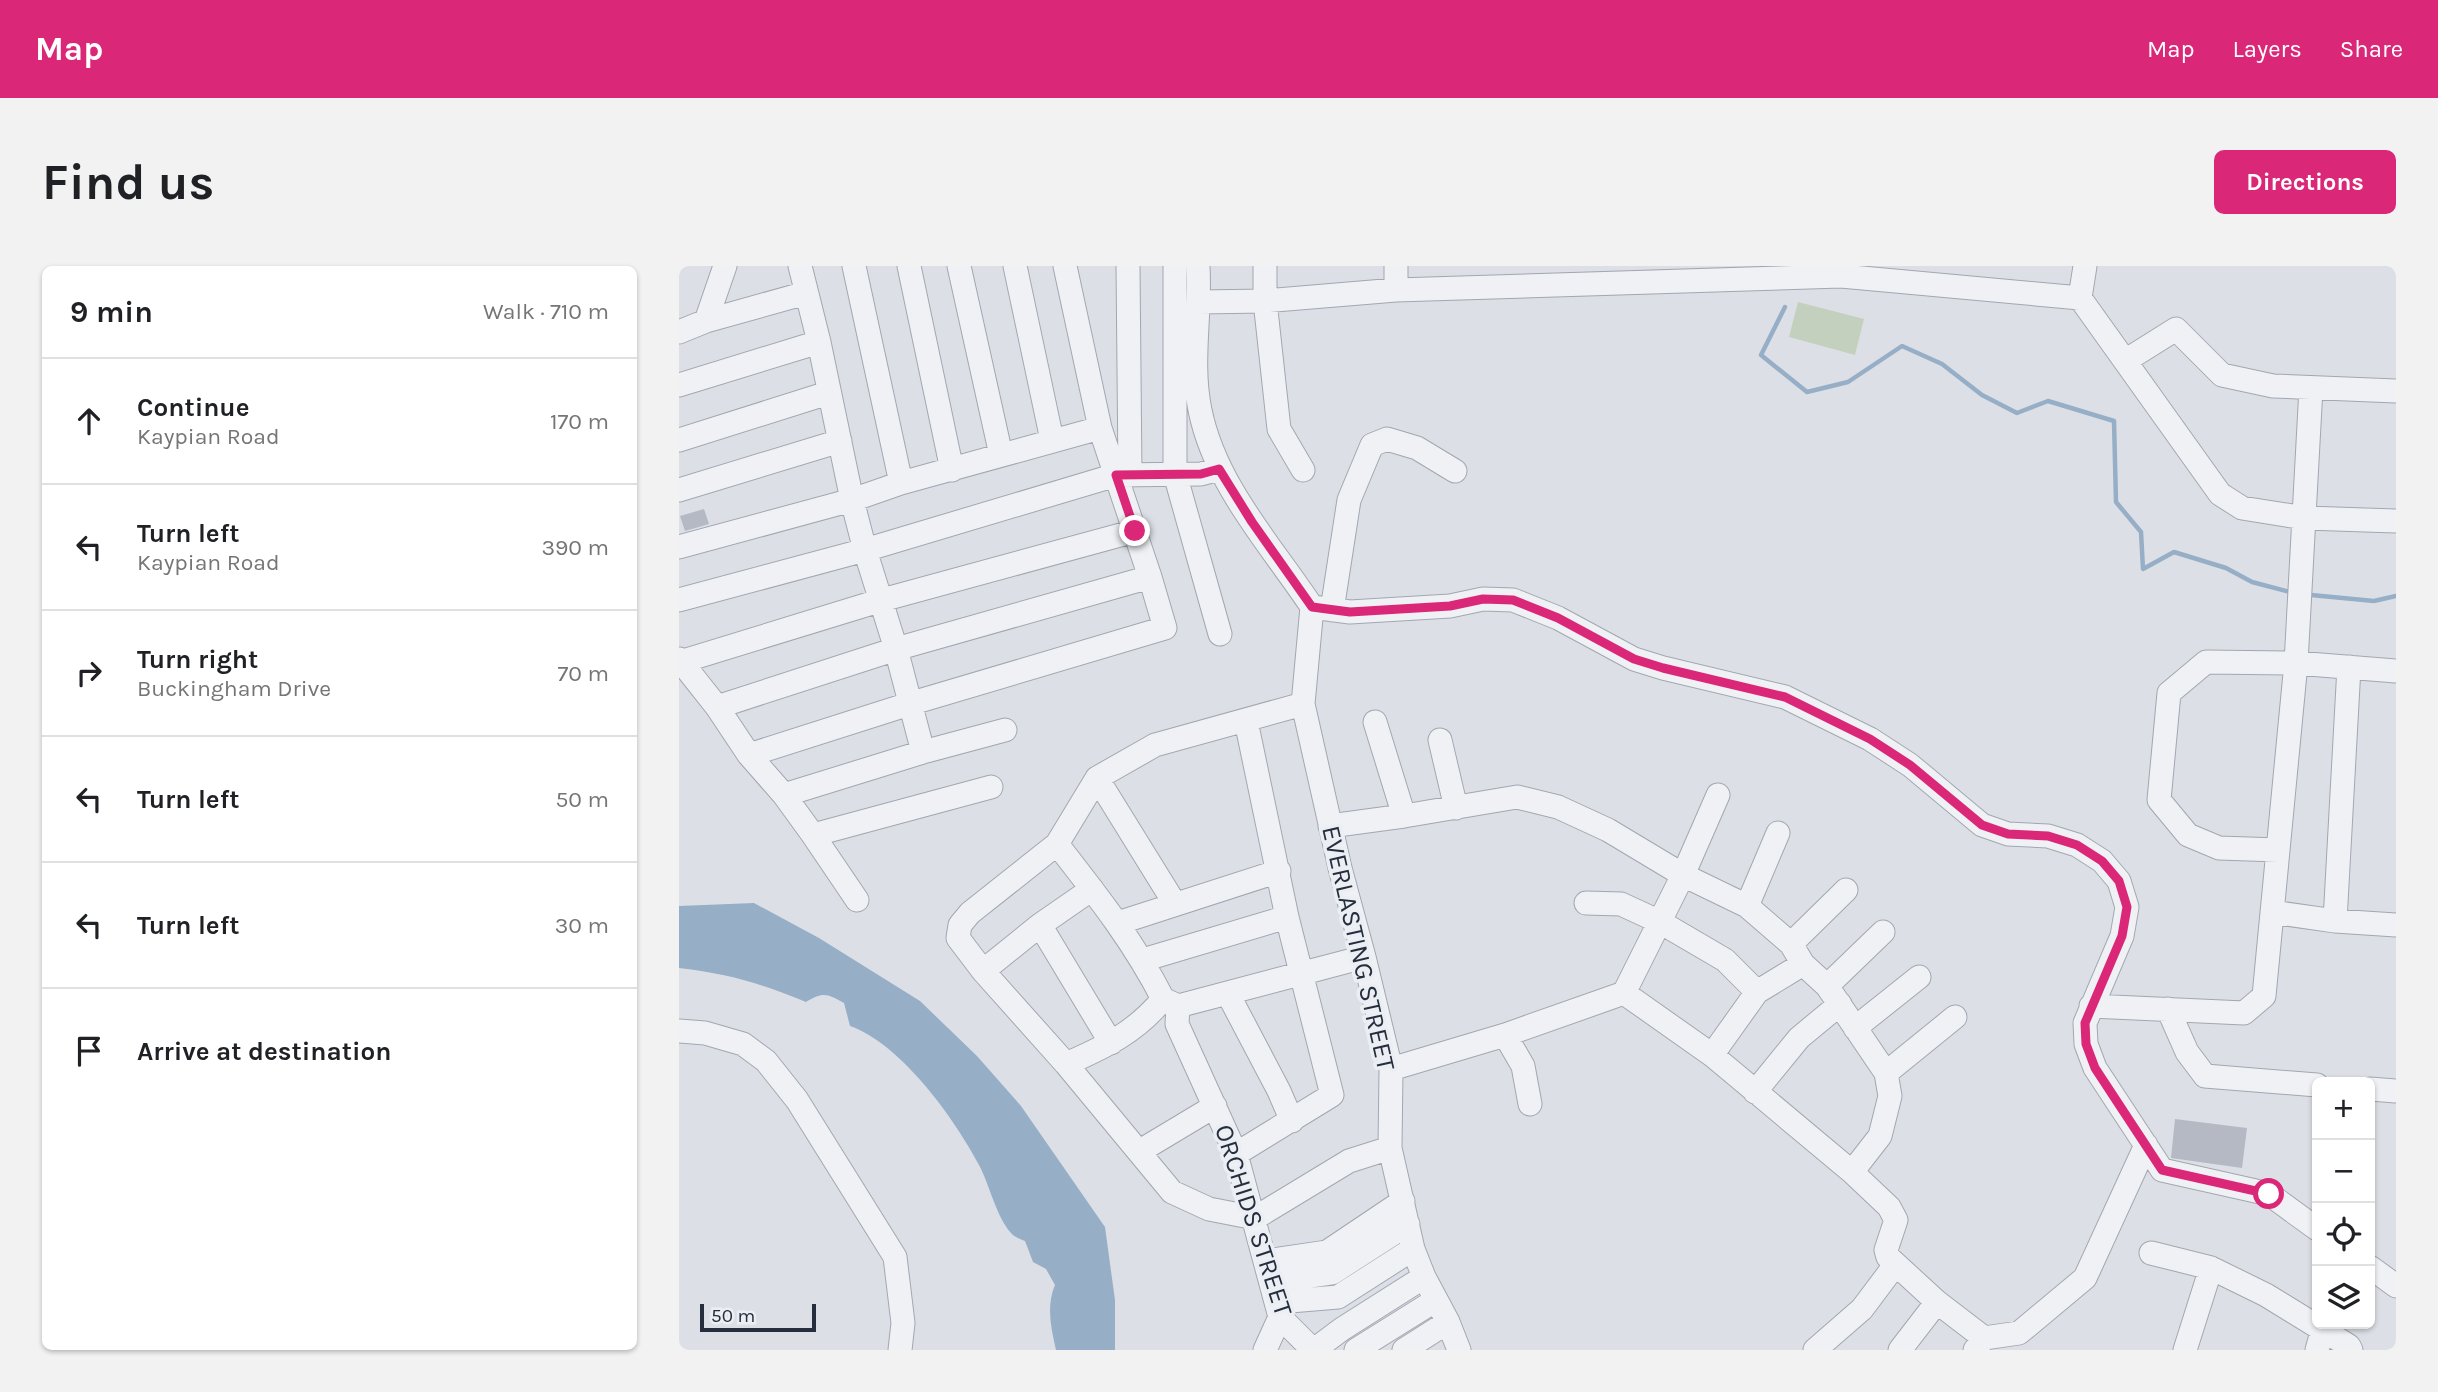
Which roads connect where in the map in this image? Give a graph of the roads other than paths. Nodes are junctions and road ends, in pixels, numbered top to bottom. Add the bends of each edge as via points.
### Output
1 (725, 266) edge
2 (800, 266) edge
3 (853, 266) edge
4 (909, 266) edge
5 (960, 266) edge
6 (1015, 266) edge
7 (1065, 266) edge
8 (1128, 266) edge
9 (1175, 266) edge
10 (1198, 266) edge
11 (1265, 266) edge
12 (1396, 266) edge
13 (2085, 266) edge
14 (1842, 271) edge
15 (1639, 274) edge
16 (1520, 276) edge
17 (1396, 290) junction
18 (806, 293) junction
19 (2080, 298) junction
20 (1265, 301) junction
21 (1199, 302) junction
22 (706, 321) junction
23 (679, 332) edge
24 (819, 342) junction
25 (2125, 362) junction
26 (679, 385) edge
27 (2311, 388) junction
28 (2396, 391) edge
29 (828, 393) junction
30 (1100, 428) junction
31 (679, 440) edge
32 (1052, 440) junction
33 (840, 441) junction
34 (1001, 455) junction
35 (1219, 469) junction
36 (952, 470) junction
37 (1303, 470) dead end
38 (1455, 471) dead end
39 (1175, 474) junction
40 (1123, 475) junction
41 (901, 483) junction
42 (679, 490) edge
43 (852, 500) junction
44 (2305, 518) junction
45 (2396, 521) edge
46 (1135, 531) junction
47 (679, 547) edge
48 (865, 550) junction
49 (1150, 577) junction
50 (679, 600) edge
51 (882, 600) junction
52 (1322, 609) junction
53 (1220, 634) dead end
54 (896, 649) junction
55 (679, 661) edge
56 (2296, 663) junction
57 (2349, 667) junction
58 (2396, 671) edge
59 (909, 704) junction
60 (1303, 704) junction
61 (717, 707) junction
62 (1246, 721) junction
63 (1375, 722) dead end
64 (1005, 730) dead end
65 (1440, 740) dead end
66 (923, 752) junction
67 (749, 754) junction
68 (1097, 778) junction
69 (991, 787) dead end
70 (784, 795) junction
71 (1718, 796) dead end
72 (1457, 808) junction
73 (1405, 816) junction
74 (1330, 825) junction
75 (1778, 833) dead end
76 (813, 835) junction
77 (1057, 844) junction
78 (2278, 850) junction
79 (1279, 871) junction
80 (1682, 875) junction
81 (1092, 889) junction
82 (1846, 890) dead end
83 (857, 900) dead end
84 (1586, 903) dead end
85 (1175, 904) junction
86 (1747, 905) junction
87 (2272, 912) junction
88 (1287, 917) junction
89 (2335, 921) junction
90 (1660, 922) junction
91 (1118, 923) junction
92 (1040, 925) junction
93 (2396, 925) edge
94 (1883, 932) dead end
95 (1791, 944) junction
96 (1364, 957) junction
97 (1143, 960) junction
98 (1803, 964) junction
99 (983, 971) junction
100 (1302, 973) junction
101 (1919, 977) dead end
102 (1757, 992) junction
103 (1624, 993) junction
104 (1228, 994) junction
105 (1833, 995) junction
106 (1170, 1002) junction
107 (2091, 1006) junction
108 (2168, 1009) junction
109 (1955, 1017) dead end
110 (1855, 1028) junction
111 (679, 1031) edge
112 (1505, 1035) junction
113 (1111, 1043) junction
114 (1712, 1055) junction
115 (1066, 1064) junction
116 (1391, 1069) junction
117 (1886, 1073) junction
118 (2312, 1084) edge
119 (2375, 1089) edge
120 (2396, 1091) edge
121 (1755, 1092) junction
122 (1530, 1104) dead end
123 (1215, 1105) junction
124 (1292, 1121) junction
125 (2146, 1145) junction
126 (1390, 1148) junction
127 (1140, 1151) junction
128 (1236, 1154) junction
129 (1852, 1172) junction
130 (1403, 1201) junction
131 (1255, 1218) junction
132 (1408, 1224) junction
133 (2312, 1225) edge
134 (1413, 1249) junction
135 (2151, 1253) dead end
136 (1895, 1265) junction
137 (2211, 1268) junction
138 (2375, 1271) edge
139 (1424, 1277) junction
140 (2396, 1286) edge
141 (1274, 1290) junction
142 (1436, 1300) junction
143 (1937, 1302) junction
144 (1448, 1322) junction
145 (2320, 1339) edge
146 (1979, 1344) edge
147 (900, 1350) edge
148 (1265, 1350) edge
149 (1313, 1350) edge
150 (1356, 1350) edge
151 (1403, 1350) edge
152 (1459, 1350) edge
153 (1815, 1350) edge
154 (1900, 1350) edge
155 (2185, 1350) edge
156 (2351, 1350) edge

1 - 22 street
2 - 18 street
3 - 41 street
4 - 36 street
5 - 34 street
6 - 32 street
7 - 30 street
8 - 40 street
9 - 39 street
10 - 21 street
11 - 20 street
12 - 17 street
13 - 19 street
14 - 15 street
14 - 19 street
15 - 16 street
16 - 17 street
17 - 20 street
18 - 22 street
18 - 24 street
19 - 25 street
20 - 21 street
20 - 37 street via 1279,429
21 - 35 street via 1194,355 1200,410
22 - 23 street
24 - 26 street
24 - 29 street
25 - 27 street via 2176,329 2222,375 2273,386
25 - 44 street via 2220,494 2242,508
27 - 28 street
27 - 44 street
29 - 31 street
29 - 33 street
30 - 32 street
30 - 40 street
32 - 34 street
33 - 42 street
33 - 43 street
34 - 36 street
35 - 39 street
35 - 52 street via 1252,522
36 - 41 street
38 - 52 street, EVERLASTING STREET via 1417,448 1387,439 1372,445 1349,500
39 - 40 street
39 - 53 street
40 - 46 street
40 - 48 street
41 - 43 street
43 - 47 street
43 - 48 street
44 - 45 street
44 - 56 street
46 - 49 street
46 - 51 street
48 - 50 street
48 - 51 street
49 - 54 street
49 - 59 street via 1165,628
51 - 54 street
51 - 55 street
52 - 60 street, EVERLASTING STREET
52 - 107 street via 1361,612 1513,600 1558,618 1634,659 1785,697 1830,717 1910,765 1982,825 2008,834 2048,836 2077,845 2102,861 2119,881 2127,907 2122,936
54 - 59 street
54 - 61 street
55 - 61 street
56 - 57 street
56 - 78 street
56 - 78 street via 2206,662 2169,693 2164,743 2159,800 2188,835 2218,848
57 - 58 street
57 - 89 street
59 - 66 street
59 - 67 street
60 - 62 street
60 - 74 street, EVERLASTING STREET
61 - 67 street
62 - 68 street via 1155,745
62 - 79 street
63 - 73 street
64 - 66 street
65 - 72 street
66 - 70 street
67 - 70 street
68 - 77 street
68 - 85 street
69 - 76 street
70 - 76 street
71 - 80 street
72 - 73 street
72 - 80 street via 1517,797 1558,807 1608,830
73 - 74 street
74 - 96 street, EVERLASTING STREET
75 - 86 street
76 - 83 street
77 - 81 street, ORCHIDS STREET
77 - 99 street via 960,925 958,937
78 - 87 street
79 - 85 street
79 - 88 street
80 - 86 street
80 - 90 street
81 - 91 street, ORCHIDS STREET
81 - 92 street
82 - 95 street
84 - 90 street via 1621,904
85 - 91 street
86 - 95 street
87 - 89 street
87 - 108 street via 2264,996 2243,1013
88 - 97 street
88 - 100 street
89 - 93 street
90 - 102 street via 1725,960
90 - 103 street
91 - 97 street, ORCHIDS STREET
92 - 99 street
92 - 113 street
94 - 105 street
95 - 98 street
96 - 100 street
96 - 116 street, EVERLASTING STREET
97 - 106 street, ORCHIDS STREET
98 - 102 street
98 - 105 street
99 - 115 street
100 - 104 street
100 - 124 street via 1332,1095
101 - 110 street
102 - 114 street
103 - 112 street
103 - 114 street
104 - 106 street
104 - 124 street
105 - 110 street
105 - 121 street
106 - 113 street
106 - 123 street, ORCHIDS STREET
107 - 108 street
107 - 125 street via 2085,1023 2086,1044 2095,1068
108 - 118 street via 2187,1052 2206,1076
109 - 117 street
110 - 117 street
111 - 147 street via 743,1044 766,1061 797,1100 895,1257 903,1323
112 - 116 street
112 - 122 street via 1523,1066
113 - 115 street
114 - 121 street
115 - 127 street
116 - 126 street, EVERLASTING STREET
117 - 129 street via 1890,1096 1880,1136
119 - 120 street
121 - 129 street
123 - 127 street
123 - 128 street, ORCHIDS STREET
124 - 128 street
125 - 133 street via 2162,1170 2269,1194
125 - 146 street via 2085,1278 2019,1333
126 - 130 street, EVERLASTING STREET
126 - 131 street via 1349,1161
127 - 131 street via 1172,1192 1209,1209
128 - 131 street, ORCHIDS STREET
129 - 136 street via 1893,1212 1896,1220 1886,1250
130 - 132 street, EVERLASTING STREET
130 - 141 street
131 - 141 street, ORCHIDS STREET
132 - 134 street, EVERLASTING STREET
132 - 141 street via 1332,1273
134 - 139 street, EVERLASTING STREET
134 - 141 street via 1338,1297
135 - 137 street
136 - 143 street
136 - 153 street via 1862,1309
137 - 145 street via 2266,1295
137 - 155 street
138 - 140 street
139 - 142 street, EVERLASTING STREET
139 - 149 street
141 - 148 street
141 - 149 street, ORCHIDS STREET
142 - 144 street, EVERLASTING STREET
142 - 150 street
143 - 146 street
143 - 154 street
144 - 151 street
144 - 152 street, EVERLASTING STREET
145 - 156 street

